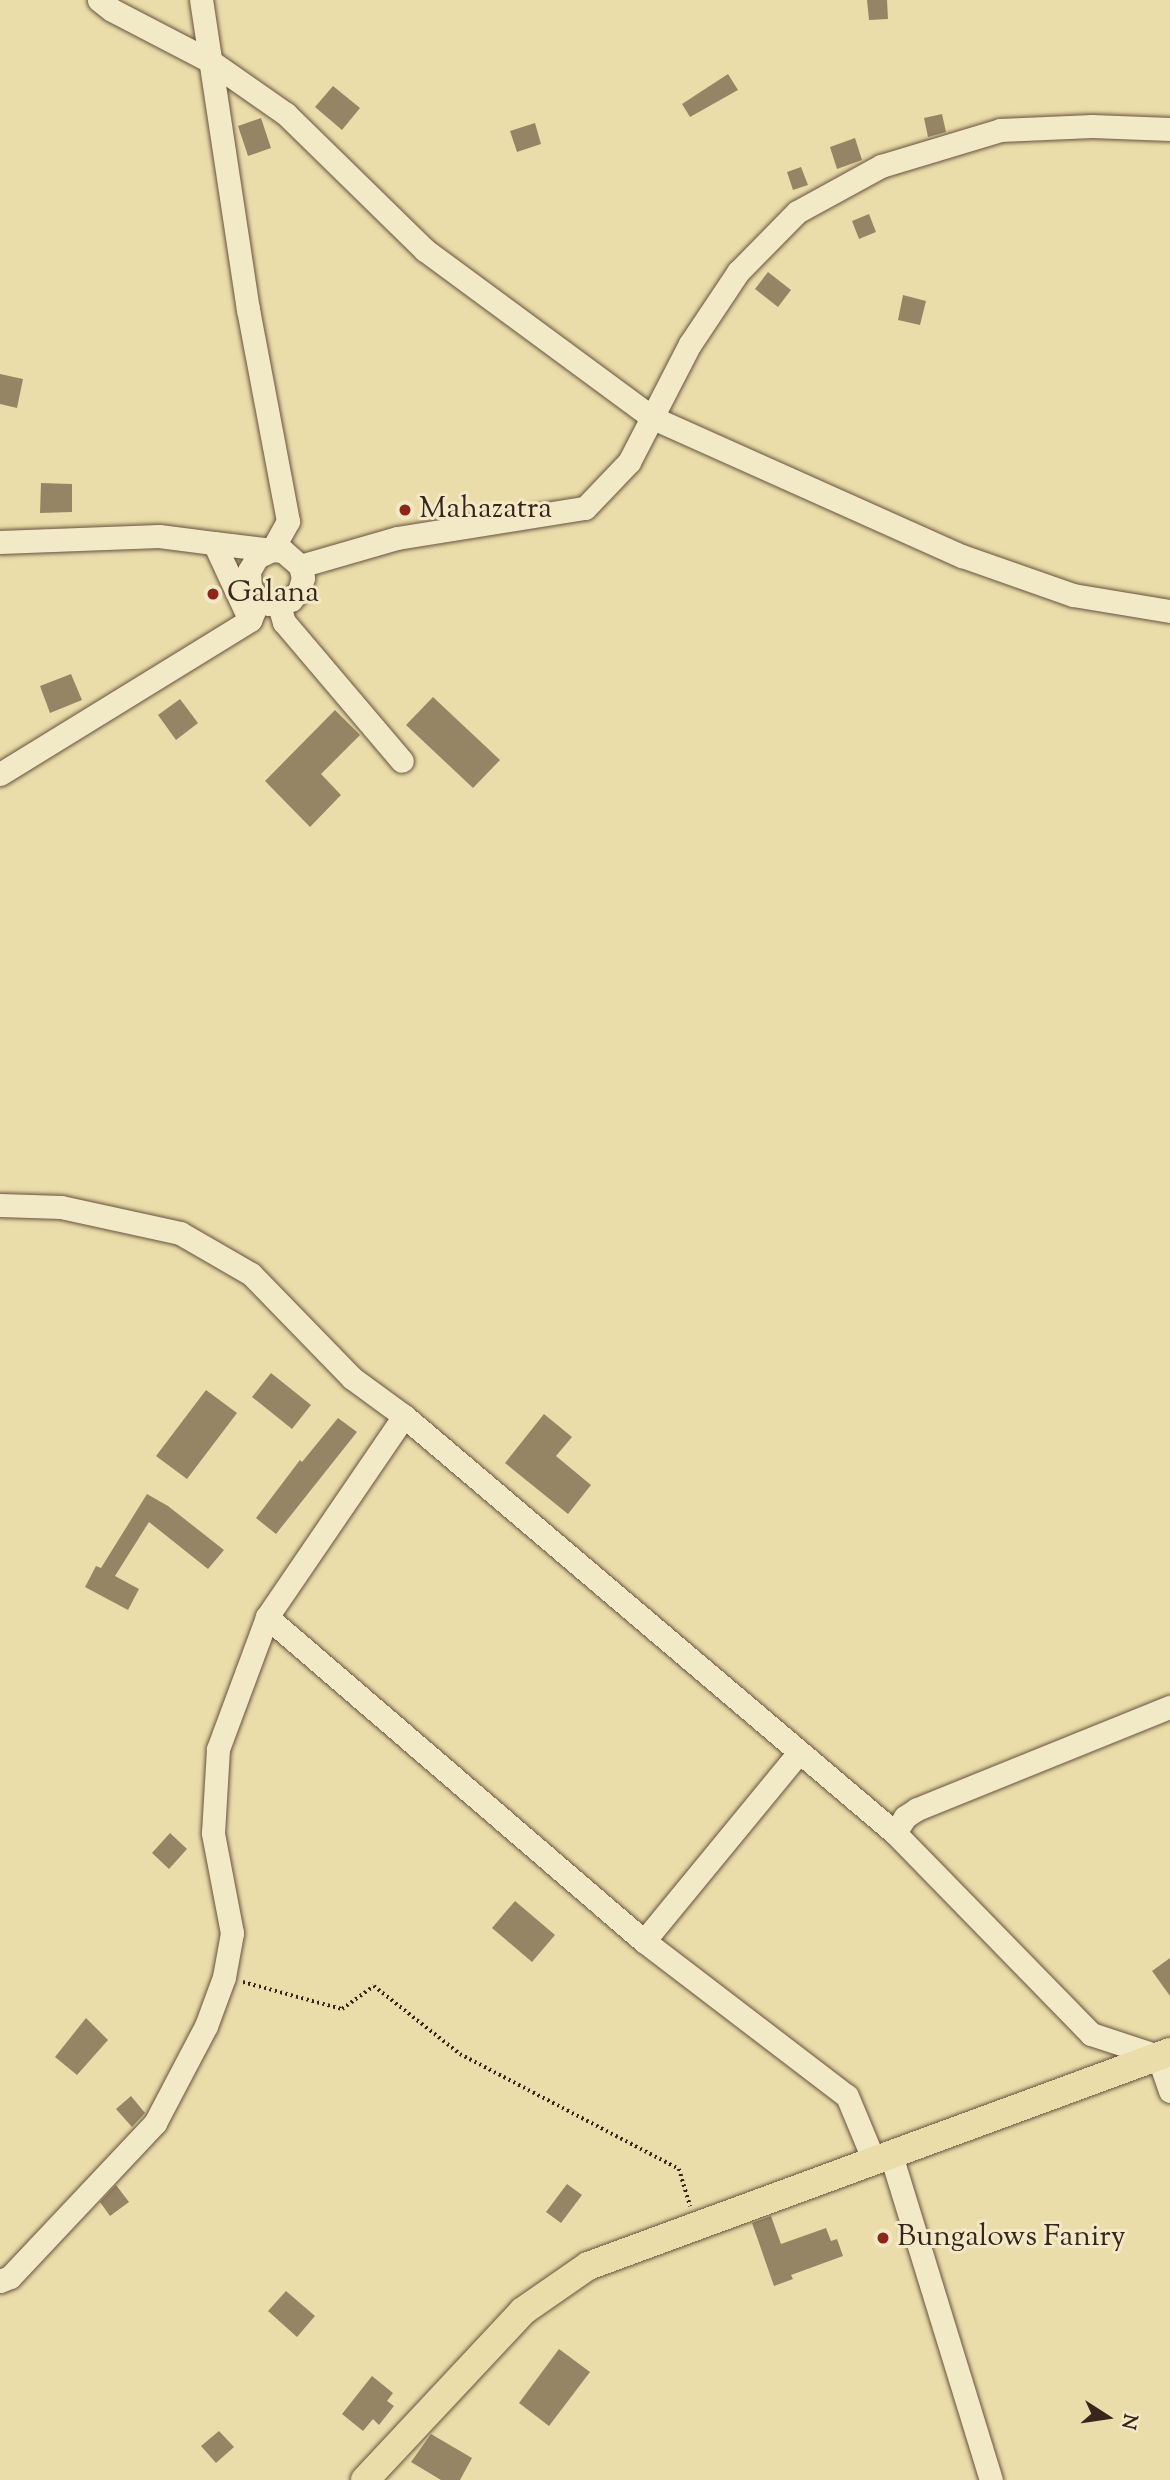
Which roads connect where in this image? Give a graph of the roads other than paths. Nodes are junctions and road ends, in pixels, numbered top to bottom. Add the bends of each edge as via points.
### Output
1 (99, 0) edge
2 (201, 0) edge
3 (210, 61) junction
4 (1170, 129) edge
5 (653, 418) junction
6 (0, 542) edge
7 (214, 543) junction
8 (272, 550) junction
9 (300, 566) junction
10 (263, 608) junction
11 (1170, 611) edge
12 (402, 761) dead end
13 (0, 774) edge
14 (0, 1205) edge
15 (404, 1416) junction
16 (267, 1617) junction
17 (1170, 1707) edge
18 (799, 1752) junction
19 (895, 1833) junction
20 (644, 1941) junction
21 (1164, 2054) edge
22 (1170, 2091) edge
23 (882, 2158) junction
24 (0, 2281) edge
25 (365, 2480) edge
26 (991, 2480) edge

1 - 3 street
2 - 3 street
3 - 5 street via 286,114 425,250
3 - 8 street via 248,310 288,521
4 - 5 street via 1000,130 881,166 797,212 738,272 690,344
5 - 9 street via 629,462 585,508 397,538
5 - 11 street via 962,556 1073,595
6 - 7 street via 159,536
7 - 8 street
7 - 10 street
8 - 9 street via 283,551
8 - 10 street via 257,557 249,571 250,587
9 - 10 street via 299,591 291,600
10 - 12 street via 284,621
10 - 13 street
14 - 15 street via 61,1207 180,1233 251,1274 352,1378
15 - 16 street
15 - 18 street
16 - 20 street
16 - 24 street via 218,1749 213,1833 232,1933 224,1977 206,2026 155,2123 10,2277
17 - 19 street via 917,1809
18 - 19 street
18 - 20 street
19 - 21 street via 1090,2034
20 - 23 street via 847,2096
21 - 22 street
21 - 23 main road
23 - 25 main road via 588,2266 523,2311
23 - 26 street

